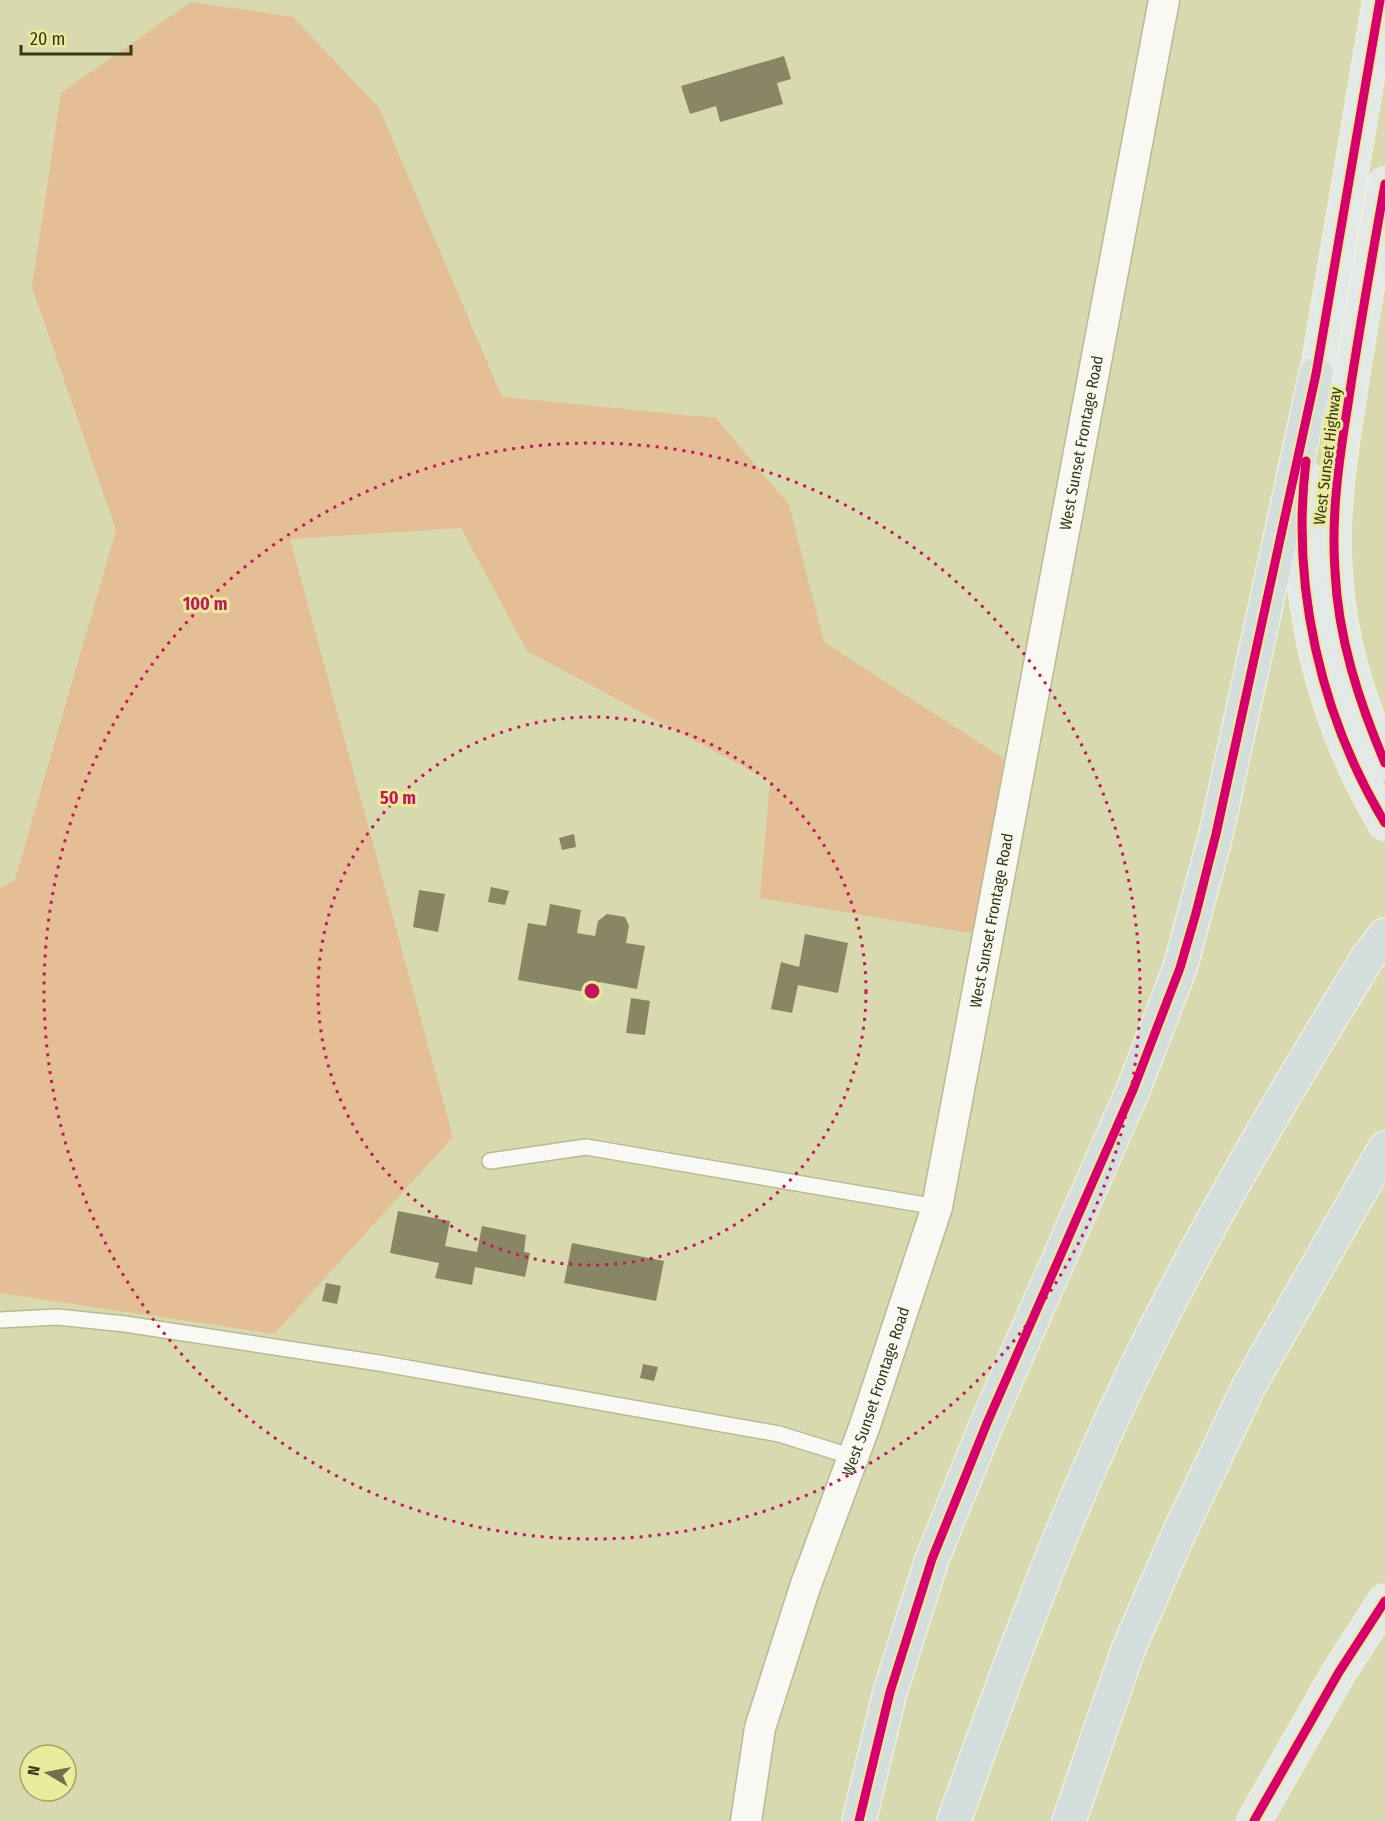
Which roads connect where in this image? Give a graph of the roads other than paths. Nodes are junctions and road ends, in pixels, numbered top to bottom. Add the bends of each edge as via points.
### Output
1 (1164, 0) edge
2 (1380, 0) edge
3 (1385, 184) edge
4 (1316, 374) junction
5 (1385, 763) edge
6 (1385, 823) edge
7 (1377, 946) edge
8 (1385, 1148) edge
9 (490, 1161) dead end
10 (937, 1207) junction
11 (0, 1320) edge
12 (853, 1457) junction
13 (1385, 1601) edge
14 (746, 1821) edge
15 (859, 1821) edge
16 (954, 1821) edge
17 (1069, 1821) edge
18 (1254, 1821) edge

1 - 10 street, West Sunset Frontage Road
2 - 4 main road, West Sunset Highway
3 - 5 main road, West Sunset Highway via 1343,433 1334,537 1346,652 1369,727
4 - 6 main road, West Sunset Highway via 1302,498 1304,585 1318,659 1342,738
4 - 15 highway via 1216,834 1180,968 1133,1090 932,1559 890,1692
7 - 16 highway via 1261,1133 1155,1330 1045,1571
8 - 17 highway via 1249,1386 1179,1533 1128,1650
9 - 10 lane via 586,1147
10 - 12 street, West Sunset Frontage Road
11 - 12 lane via 57,1317 125,1324 379,1363 779,1434
12 - 14 street, West Sunset Frontage Road via 805,1587 760,1728
13 - 18 main road via 1339,1672

